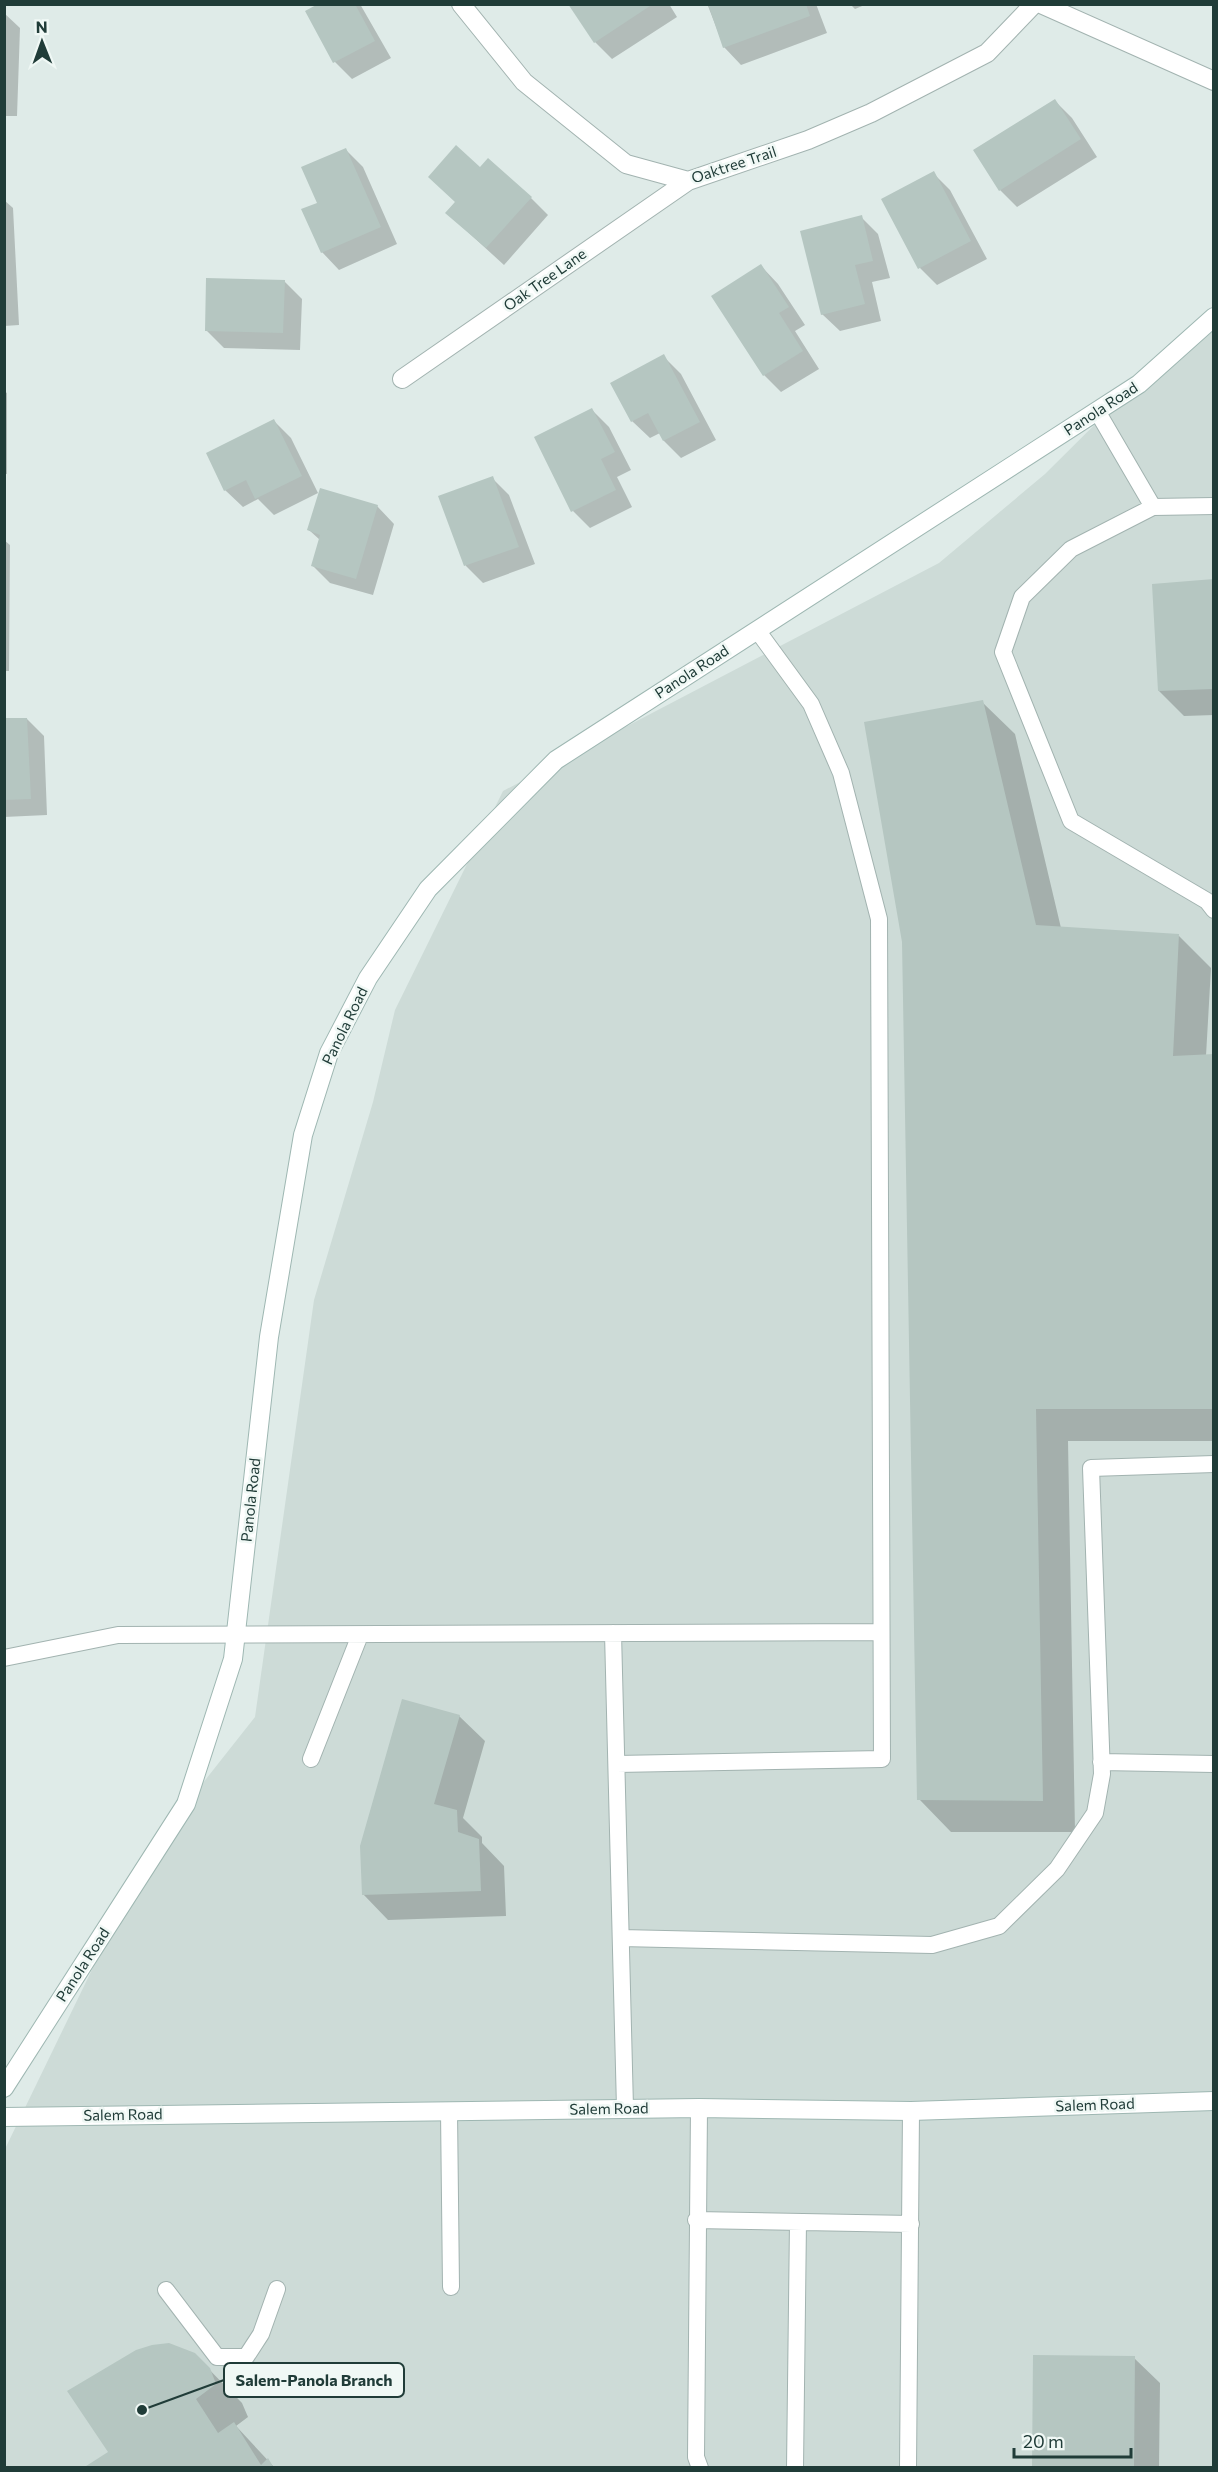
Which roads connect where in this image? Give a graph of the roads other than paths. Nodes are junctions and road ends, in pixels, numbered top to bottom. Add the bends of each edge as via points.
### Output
1 (460, 4) edge
2 (1034, 4) edge
3 (1041, 4) edge
4 (1214, 81) edge
5 (688, 181) junction
6 (1214, 317) edge
7 (402, 378) dead end
8 (1097, 411) junction
9 (1214, 506) edge
10 (1153, 507) junction
11 (758, 630) junction
12 (1214, 910) edge
13 (1214, 1464) edge
14 (881, 1632) junction
15 (613, 1633) junction
16 (236, 1635) junction
17 (360, 1635) junction
18 (4, 1658) edge
19 (311, 1759) dead end
20 (1101, 1762) junction
21 (616, 1764) junction
22 (1214, 1764) edge
23 (621, 1938) junction
24 (4, 2088) edge
25 (1214, 2101) edge
26 (625, 2108) junction
27 (699, 2108) junction
28 (449, 2111) junction
29 (911, 2111) junction
30 (4, 2117) edge
31 (696, 2220) junction
32 (798, 2222) junction
33 (911, 2224) junction
34 (451, 2287) dead end
35 (277, 2289) dead end
36 (166, 2290) dead end
37 (700, 2468) edge
38 (795, 2468) edge
39 (908, 2468) edge

1 - 5 street, Oaktree Trail via 524,82 626,164
2 - 5 street, Oaktree Trail via 987,53 871,113 808,140
3 - 4 street
5 - 7 street, Oak Tree Lane
6 - 8 street, Panola Road via 1139,384
8 - 10 lane
8 - 11 street, Panola Road
9 - 10 lane
10 - 12 lane via 1071,549 1022,597 1003,652 1071,821 1207,901
11 - 14 lane via 811,704 841,773 879,919
11 - 16 street, Panola Road via 556,760 428,889 368,978 329,1053 303,1135 269,1337
13 - 20 lane via 1091,1468
14 - 15 lane
14 - 21 lane via 882,1758
15 - 17 lane
15 - 21 lane
16 - 17 lane
16 - 18 lane via 118,1635
16 - 24 street, Panola Road via 233,1659 186,1804
17 - 19 lane
20 - 22 lane
20 - 23 lane via 1095,1813 1056,1869 999,1926 932,1945
21 - 23 lane
23 - 26 lane
25 - 29 street, Salem Road
26 - 27 street, Salem Road
26 - 28 street, Salem Road
27 - 29 street, Salem Road
27 - 31 lane
28 - 30 street, Salem Road
28 - 34 lane
29 - 33 lane
31 - 32 lane
31 - 37 lane via 696,2457
32 - 33 lane
32 - 38 lane
33 - 39 lane
35 - 36 lane via 261,2334 246,2357 217,2356

